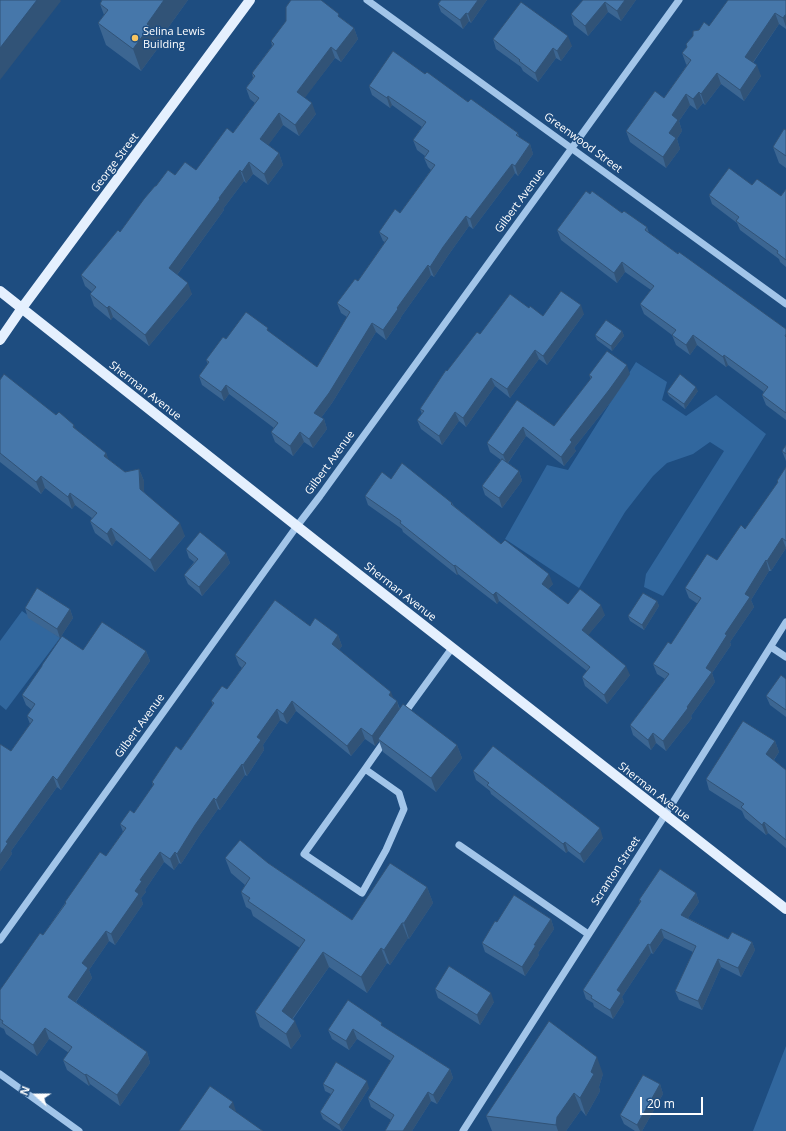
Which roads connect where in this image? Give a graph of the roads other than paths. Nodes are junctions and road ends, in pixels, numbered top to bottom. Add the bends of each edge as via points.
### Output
1 (250, 0) edge
2 (367, 0) edge
3 (679, 0) edge
4 (572, 149) junction
5 (0, 291) edge
6 (786, 304) edge
7 (22, 308) junction
8 (0, 340) edge
9 (297, 526) junction
10 (786, 622) edge
11 (770, 646) junction
12 (452, 648) junction
13 (786, 657) edge
14 (401, 719) edge
15 (392, 732) edge
16 (365, 769) junction
17 (664, 815) junction
18 (459, 844) dead end
19 (786, 909) edge
20 (588, 934) junction
21 (0, 940) edge
22 (0, 1074) edge
23 (79, 1131) edge
24 (463, 1131) edge

1 - 7 main road, George Street
2 - 4 street, Greenwood Street
3 - 4 street, Gilbert Avenue
4 - 6 street, Greenwood Street
4 - 9 street, Gilbert Avenue
5 - 7 main road, Sherman Avenue
7 - 8 main road, George Street
7 - 9 main road, Sherman Avenue
9 - 12 main road, Sherman Avenue
9 - 21 street, Gilbert Avenue
10 - 11 street, Scranton Street
11 - 13 street
11 - 17 street, Scranton Street
12 - 14 street
12 - 17 main road, Sherman Avenue
15 - 16 street
16 - 16 street via 304,854 362,893 404,810 399,793
17 - 19 main road, Sherman Avenue
17 - 20 street, Scranton Street
18 - 20 street
20 - 24 street, Scranton Street
22 - 23 street

